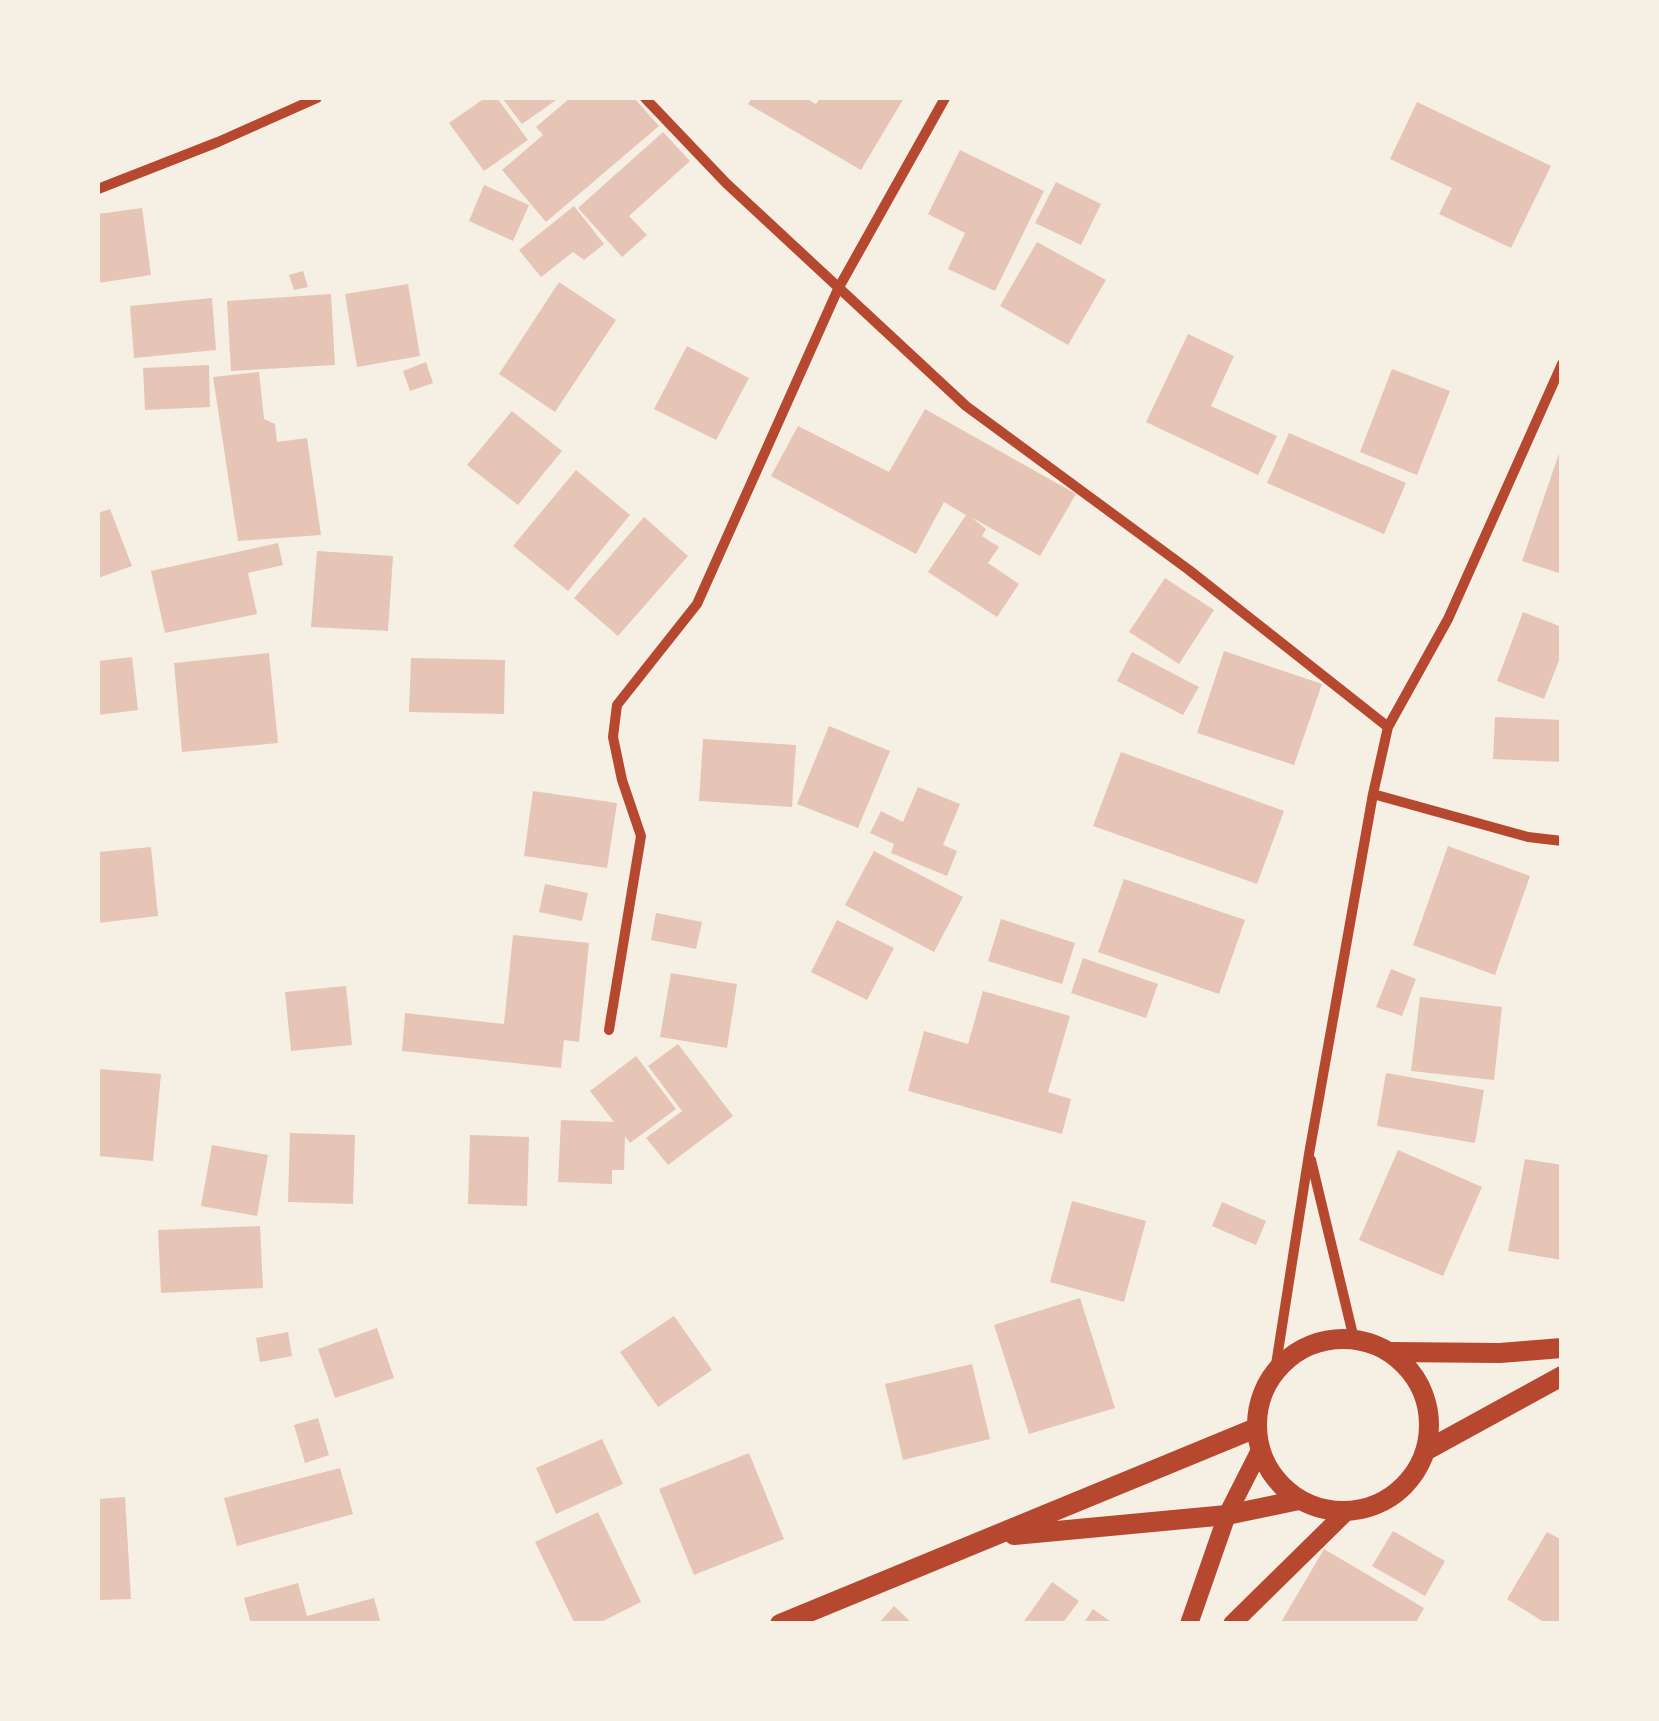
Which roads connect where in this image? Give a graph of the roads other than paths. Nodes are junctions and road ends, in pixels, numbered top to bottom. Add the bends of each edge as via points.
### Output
1 (317, 98) edge
2 (646, 98) edge
3 (945, 98) edge
4 (98, 189) edge
5 (838, 290) junction
6 (1562, 364) edge
7 (1388, 727) junction
8 (1373, 794) junction
9 (1562, 841) edge
10 (609, 1030) dead end
11 (1309, 1154) junction
12 (1354, 1339) junction
13 (1562, 1348) edge
14 (1390, 1352) junction
15 (1275, 1371) junction
16 (1562, 1376) edge
17 (1256, 1428) junction
18 (1260, 1450) junction
19 (1427, 1450) junction
20 (1299, 1500) junction
21 (1346, 1512) junction
22 (1227, 1515) junction
23 (992, 1538) junction
24 (780, 1624) edge
25 (1189, 1624) edge
26 (1232, 1624) edge

1 - 4 street
2 - 5 street
3 - 5 street
5 - 7 street via 966,406
5 - 10 street via 696,604 618,704 613,738 642,836
6 - 7 street via 1448,619
7 - 8 street
8 - 9 street
8 - 11 street
11 - 12 street
11 - 15 street
12 - 14 main road
12 - 15 main road via 1324,1340 1297,1351
13 - 14 main road
14 - 19 main road via 1426,1395
15 - 17 main road via 1264,1388
16 - 19 main road
17 - 18 main road
17 - 23 main road
18 - 20 main road via 1275,1478
18 - 22 street
19 - 21 main road via 1397,1494
20 - 21 main road
20 - 22 main road
21 - 26 street
22 - 23 main road
22 - 25 street
23 - 24 main road

